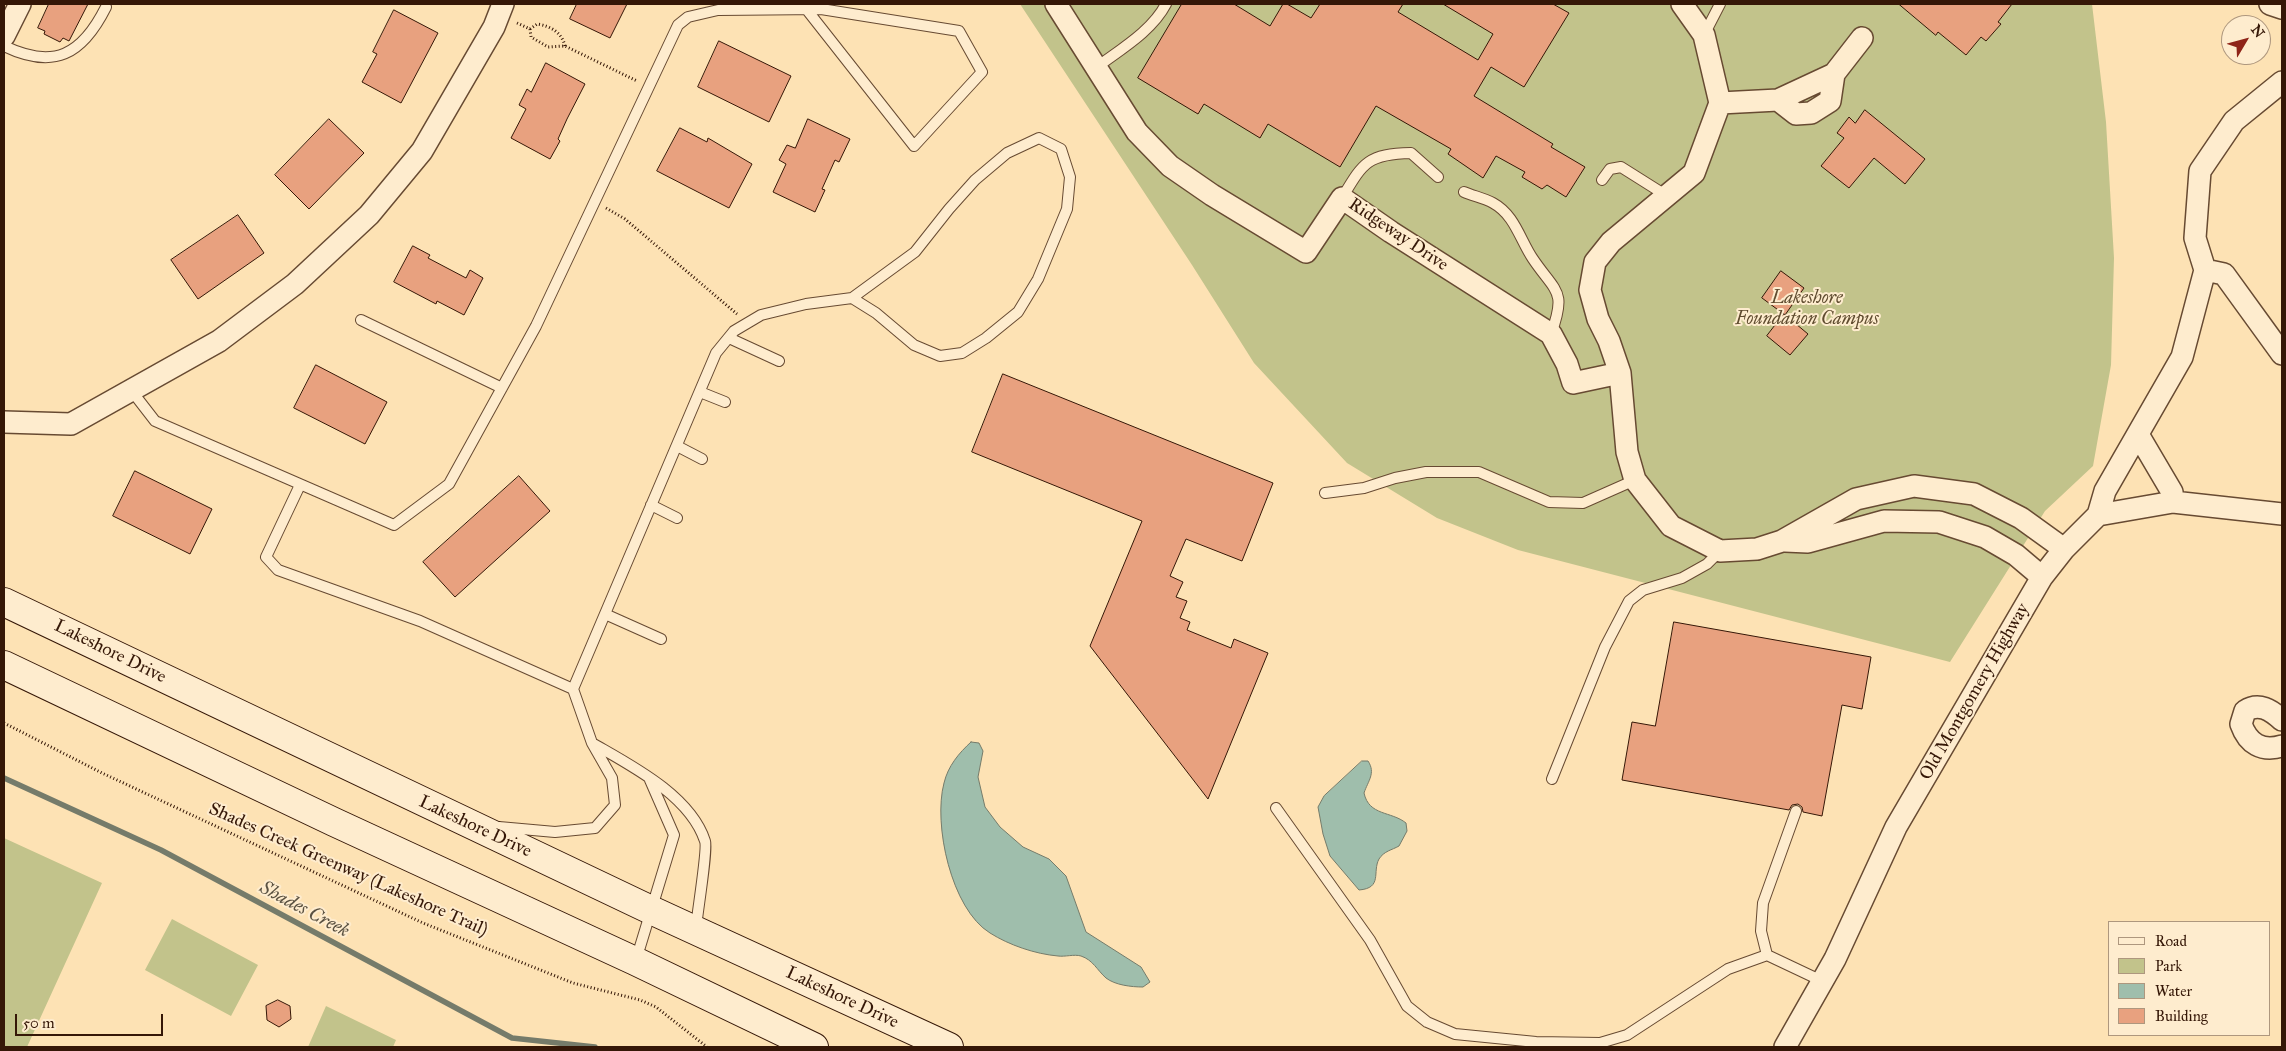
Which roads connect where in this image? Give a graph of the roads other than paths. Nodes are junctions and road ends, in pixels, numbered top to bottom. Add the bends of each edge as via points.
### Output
1 (20, 4) edge
2 (503, 4) edge
3 (1056, 4) edge
4 (1166, 4) edge
5 (1682, 4) edge
6 (1720, 4) edge
7 (2270, 4) edge
8 (106, 7) dead end
9 (2282, 8) edge
10 (807, 10) junction
11 (1704, 35) junction
12 (4, 36) edge
13 (1862, 38) dead end
14 (4, 46) edge
15 (1097, 67) junction
16 (2282, 82) edge
17 (1720, 103) junction
18 (1438, 177) dead end
19 (1602, 180) dead end
20 (1464, 192) dead end
21 (1666, 196) junction
22 (1342, 198) junction
23 (2205, 270) junction
24 (852, 298) junction
25 (361, 320) dead end
26 (1551, 334) junction
27 (729, 338) junction
28 (2282, 354) edge
29 (779, 361) dead end
30 (1620, 374) junction
31 (502, 388) junction
32 (131, 390) junction
33 (700, 392) junction
34 (725, 402) dead end
35 (4, 422) edge
36 (2139, 436) junction
37 (677, 446) junction
38 (702, 459) dead end
39 (1635, 480) junction
40 (300, 485) junction
41 (1949, 492) junction
42 (1325, 493) dead end
43 (2173, 502) junction
44 (651, 505) junction
45 (2282, 514) edge
46 (2098, 515) junction
47 (678, 518) dead end
48 (1939, 522) junction
49 (1782, 541) junction
50 (2064, 548) junction
51 (1720, 551) junction
52 (2042, 577) junction
53 (4, 602) edge
54 (605, 614) junction
55 (660, 639) dead end
56 (4, 665) edge
57 (573, 689) junction
58 (2282, 720) edge
59 (592, 742) junction
60 (2282, 746) edge
61 (648, 776) junction
62 (1552, 779) dead end
63 (1276, 808) dead end
64 (1796, 811) dead end
65 (470, 825) junction
66 (651, 910) junction
67 (695, 931) junction
68 (1767, 955) junction
69 (636, 961) junction
70 (1822, 981) junction
71 (814, 1047) edge
72 (949, 1047) edge
73 (1785, 1047) edge

1 - 12 street
2 - 32 street via 494,27 422,151 369,215 296,284 219,341
3 - 15 street, Ridgeway Drive
4 - 15 lane via 1160,16 1145,30
5 - 11 street
6 - 11 lane
7 - 9 street
8 - 14 lane via 81,44 59,57 26,56
10 - 10 lane via 821,9 959,31 982,72 914,146
10 - 31 lane via 718,10 688,17 678,25 536,326
11 - 17 street
13 - 17 street via 1834,74 1830,101 1811,113 1796,114 1778,100
15 - 22 street, Ridgeway Drive via 1137,132 1170,166 1306,252
16 - 23 street via 2234,121 2200,171 2195,238
17 - 21 street via 1694,173
18 - 22 lane via 1411,153 1391,153 1360,168
19 - 21 lane via 1610,169 1621,167
20 - 26 lane via 1493,203 1507,213 1534,259 1556,287 1559,304
21 - 30 street via 1612,242 1595,262 1590,290
22 - 26 street, Ridgeway Drive
23 - 28 street via 2224,274
23 - 36 street via 2182,357
24 - 24 lane via 915,252 975,180 1007,153 1039,138 1061,149 1070,177 1067,209 1038,279 1018,312 986,338 962,353 940,356 914,345 876,313
24 - 27 lane via 806,304 761,315 734,331
25 - 31 lane
26 - 30 street, Ridgeway Drive via 1573,383
27 - 29 lane
27 - 33 lane via 716,353
30 - 39 street via 1627,452
31 - 40 lane via 449,484 394,526
32 - 35 street via 70,424
32 - 40 lane via 155,421
33 - 34 lane
33 - 37 lane
36 - 43 street via 2172,492
36 - 46 street via 2106,491
37 - 38 lane
37 - 44 lane
39 - 42 lane via 1583,504 1549,502 1479,472 1426,472 1364,488
39 - 51 street via 1671,526
40 - 57 lane via 266,557 278,570 420,622
41 - 48 street
41 - 49 street via 1914,486 1856,499
41 - 50 street via 1974,494 2021,518
43 - 45 street
43 - 46 street
44 - 47 lane
44 - 54 lane
46 - 50 street, Old Montgomery Highway
48 - 49 street via 1884,521 1808,542
48 - 52 street via 1985,537 2016,555
49 - 51 street via 1757,549
50 - 52 street, Old Montgomery Highway
51 - 62 lane via 1707,564 1682,578 1643,590 1629,601 1605,647
52 - 70 street, Old Montgomery Highway via 1896,827
53 - 65 main road, Lakeshore Drive
54 - 55 lane
54 - 57 lane
56 - 69 main road
57 - 59 lane
58 - 60 street via 2259,706 2245,711 2241,724 2254,744 2268,748
59 - 61 lane
59 - 65 lane via 612,778 615,804 595,828 555,832
61 - 66 lane via 674,835
61 - 67 lane via 690,812 706,842
63 - 68 lane via 1370,940 1407,1006 1427,1022 1455,1034 1536,1042 1600,1043 1628,1035 1728,969
64 - 68 lane via 1763,904 1761,932
65 - 66 main road, Lakeshore Drive
66 - 67 main road, Lakeshore Drive
66 - 69 lane
67 - 72 main road, Lakeshore Drive
68 - 70 lane
69 - 71 main road
70 - 73 street, Old Montgomery Highway

